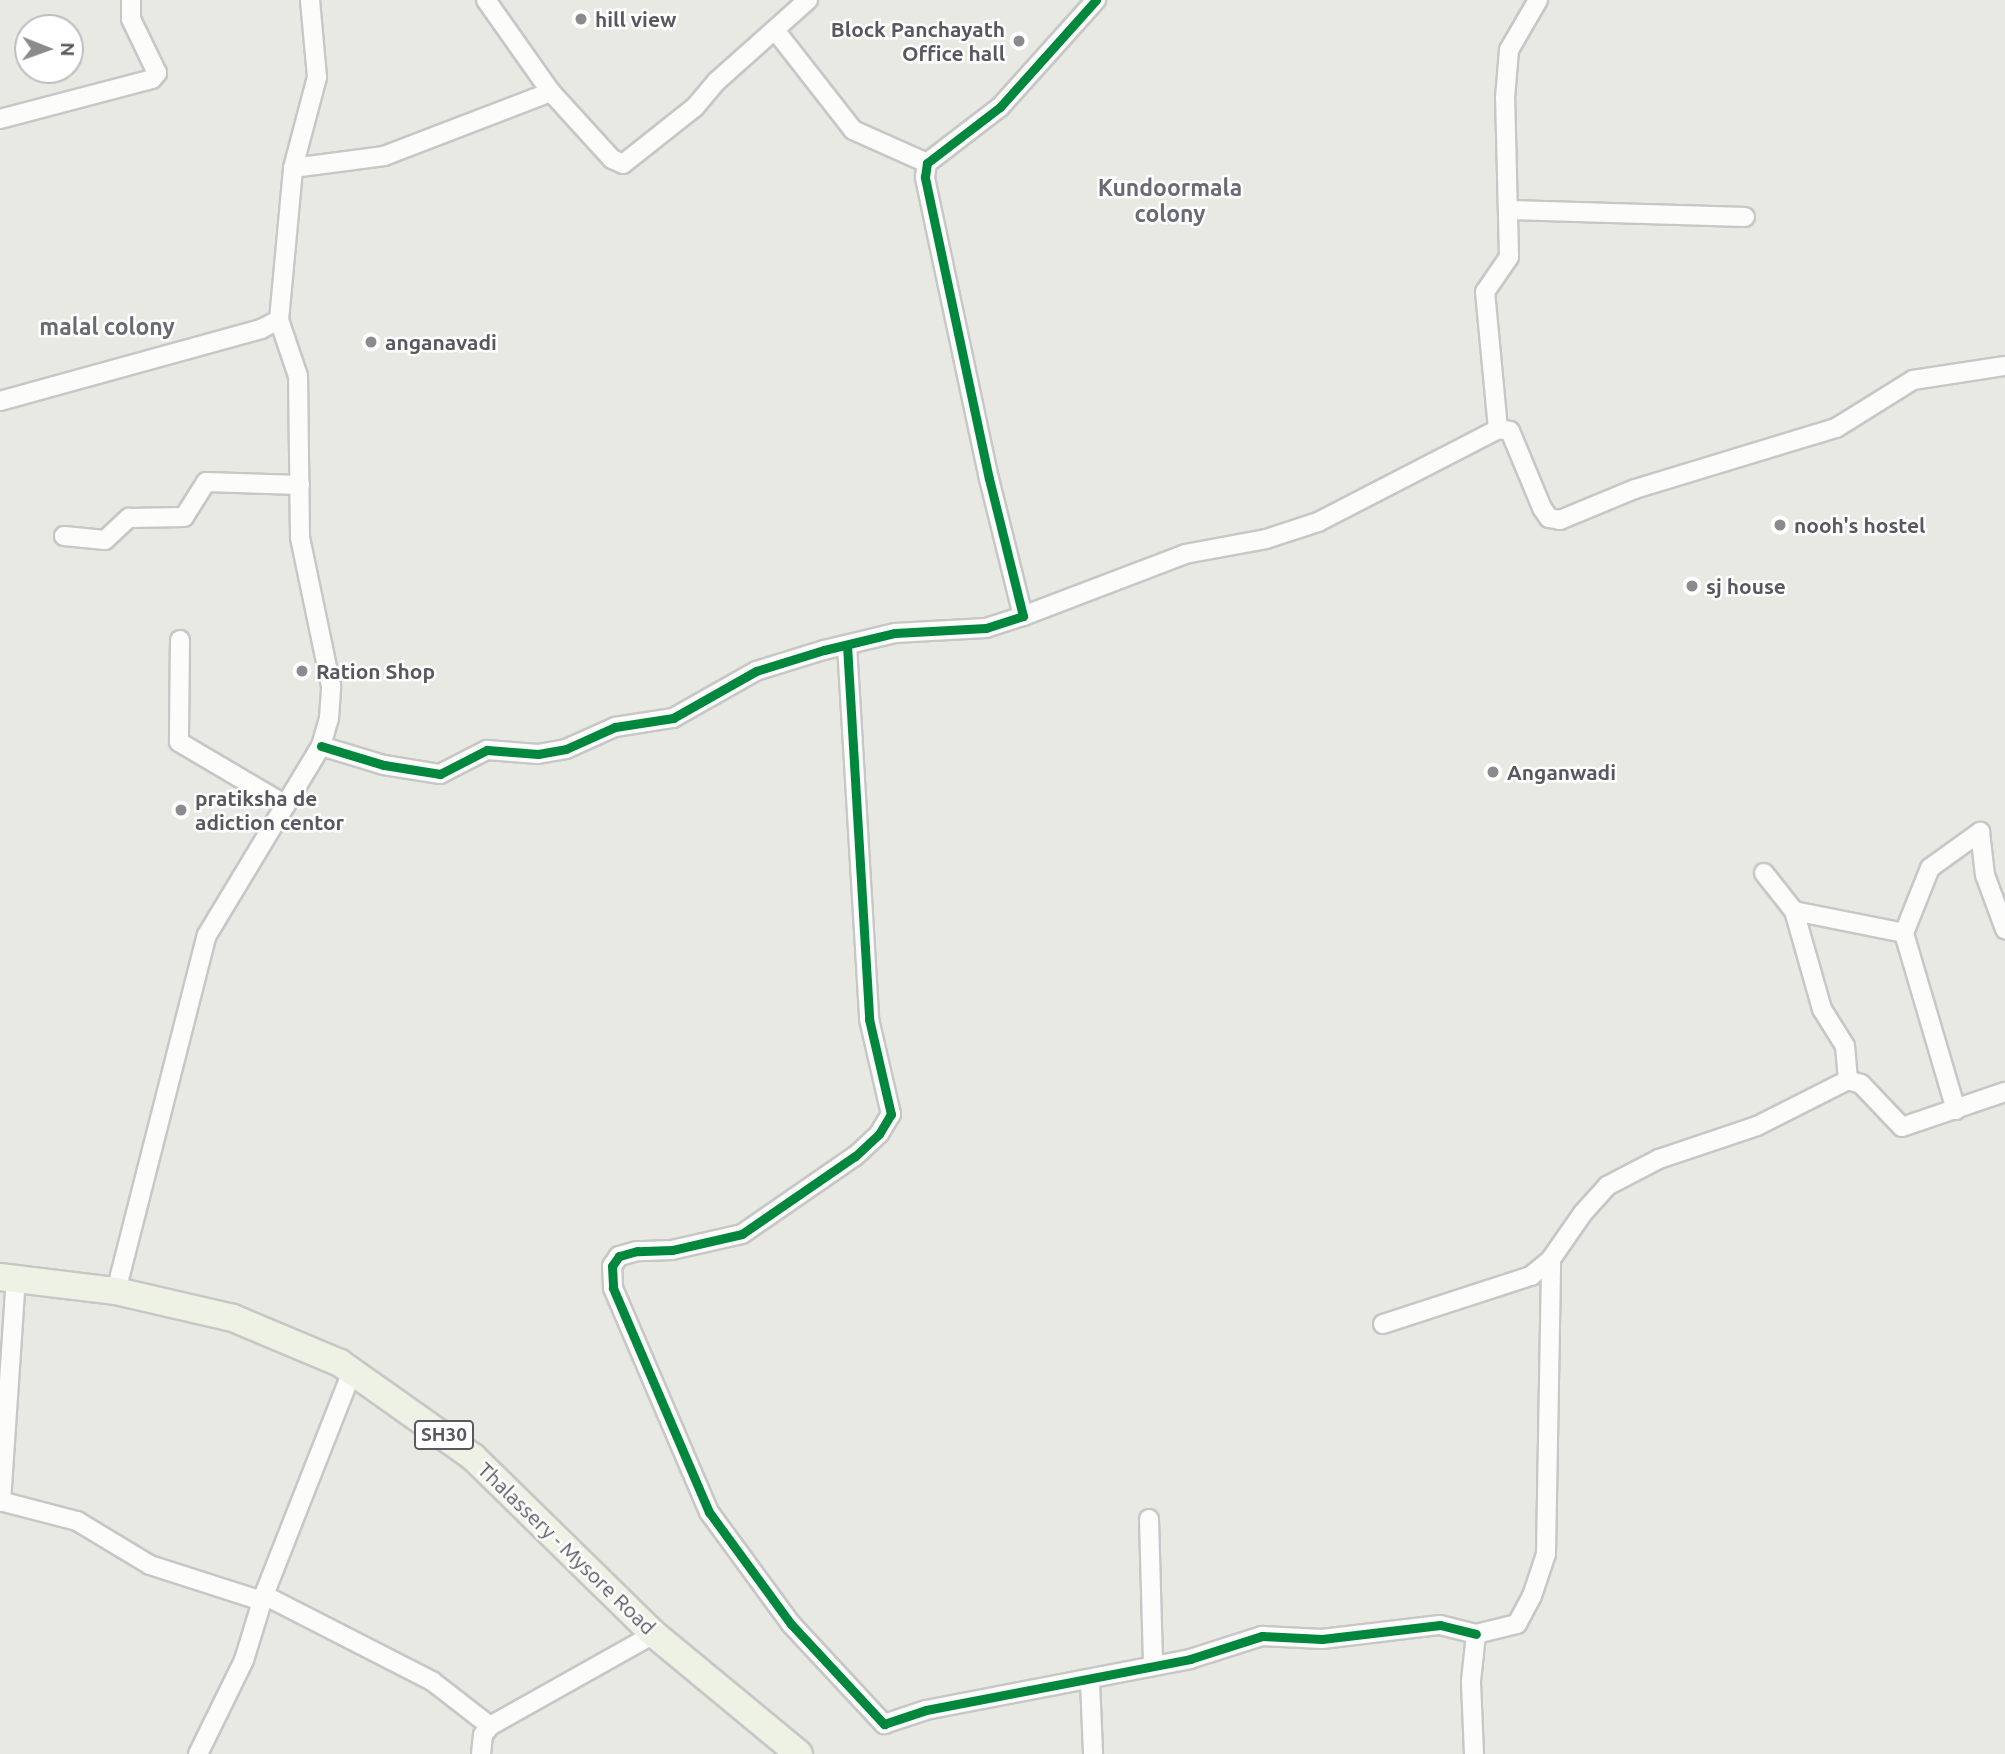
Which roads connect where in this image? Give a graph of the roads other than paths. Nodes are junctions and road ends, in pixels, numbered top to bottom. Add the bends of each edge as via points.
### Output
1 (131, 0) edge
2 (310, 0) edge
3 (485, 0) edge
4 (808, 0) edge
5 (1096, 0) edge
6 (1538, 0) edge
7 (775, 30) junction
8 (551, 92) junction
9 (0, 119) edge
10 (927, 163) junction
11 (293, 168) junction
12 (1511, 210) junction
13 (1745, 217) dead end
14 (279, 320) junction
15 (2005, 366) edge
16 (0, 401) edge
17 (1498, 429) junction
18 (300, 485) junction
19 (64, 536) dead end
20 (1023, 616) junction
21 (180, 640) dead end
22 (847, 645) junction
23 (321, 746) junction
24 (286, 805) junction
25 (1764, 873) dead end
26 (1794, 911) junction
27 (2005, 929) edge
28 (1904, 933) junction
29 (1848, 1080) junction
30 (2005, 1092) edge
31 (1956, 1110) junction
32 (1551, 1259) junction
33 (8, 1278) edge
34 (116, 1291) junction
35 (1383, 1324) dead end
36 (352, 1372) junction
37 (0, 1502) edge
38 (1149, 1519) dead end
39 (263, 1598) junction
40 (1476, 1633) junction
41 (654, 1634) junction
42 (1153, 1664) junction
43 (1090, 1681) junction
44 (490, 1727) junction
45 (198, 1754) edge
46 (481, 1754) edge
47 (799, 1754) edge
48 (1093, 1754) edge
49 (1474, 1754) edge

1 - 9 street via 131,19 157,73 152,79
2 - 11 street via 317,77
3 - 8 street
4 - 7 street
5 - 10 street via 1000,107
6 - 12 street via 1509,50 1505,98
7 - 8 street via 695,107 623,164 612,159
7 - 10 street via 853,130
8 - 11 street via 384,156
10 - 20 street via 925,177 989,479
11 - 14 street
12 - 13 street
12 - 17 street via 1509,257 1485,292
14 - 16 street via 261,329
14 - 18 street via 298,376
15 - 17 street via 1913,380 1836,428 1635,489 1560,520 1549,518 1542,508 1510,431
17 - 20 street via 1318,522 1266,539 1185,554
18 - 19 street via 206,482 184,517 129,518 105,540
18 - 23 street via 300,537 331,686 330,718
20 - 22 street via 986,628 895,633
21 - 24 street via 179,742
22 - 23 street via 756,671 673,718 615,727 566,749 538,754 487,751 440,774 384,765
22 - 43 street via 869,1020 891,1114 855,1156 742,1234 619,1256 612,1266 613,1288 709,1512 791,1623 878,1720 891,1724 926,1710
23 - 24 street
24 - 34 street via 207,935
25 - 26 street
26 - 28 street
26 - 29 street via 1822,1009 1845,1046
27 - 28 street via 1985,876 1980,832 1930,868
28 - 31 street
29 - 31 street via 1861,1084 1902,1127
29 - 32 street via 1757,1126 1659,1158 1607,1186
30 - 31 street
32 - 35 street via 1531,1276
32 - 40 street via 1546,1554 1532,1597 1517,1624
33 - 34 main road, Thalassery - Mysore Road / SH30
33 - 37 street
34 - 36 main road, Thalassery - Mysore Road / SH30 via 233,1318
36 - 39 street
36 - 41 main road, Thalassery - Mysore Road / SH30 via 473,1457
37 - 39 street via 77,1521 150,1565
38 - 42 street
39 - 44 street via 432,1682
39 - 45 street via 230,1692
40 - 42 street via 1440,1625 1322,1639 1262,1636 1190,1659
40 - 49 street via 1471,1681
41 - 44 street
41 - 47 main road, Thalassery - Mysore Road / SH30
42 - 43 street
43 - 48 street
44 - 46 street via 483,1735

